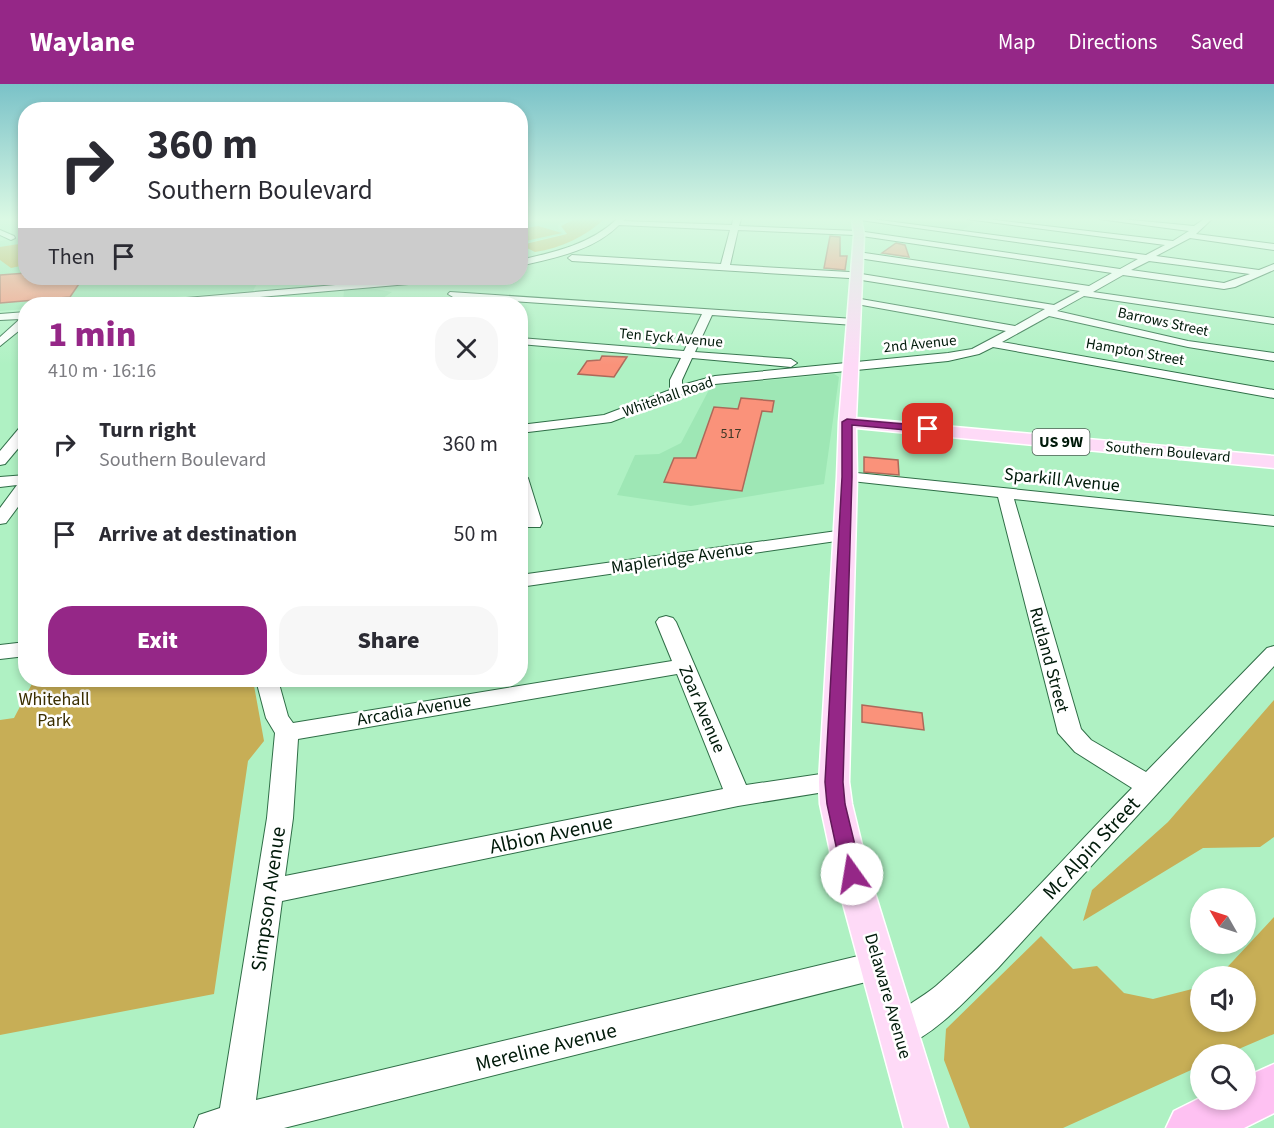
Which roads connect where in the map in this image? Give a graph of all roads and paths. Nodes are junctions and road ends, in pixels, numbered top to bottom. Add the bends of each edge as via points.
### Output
1 (735, 268) edge
2 (857, 268) edge
3 (938, 268) edge
4 (1097, 268) edge
5 (1129, 268) edge
6 (1223, 268) edge
7 (1272, 268) edge
8 (1121, 272) junction
9 (1260, 273) junction
10 (856, 276) junction
11 (1274, 276) edge
12 (333, 285) edge
13 (270, 289) junction
14 (1085, 291) junction
15 (453, 294) dead end
16 (235, 297) edge
17 (279, 297) edge
18 (475, 297) edge
19 (855, 301) junction
20 (528, 303) edge
21 (1051, 310) junction
22 (708, 312) junction
23 (0, 317) edge
24 (18, 317) edge
25 (1274, 321) edge
26 (854, 322) junction
27 (18, 325) edge
28 (1016, 329) junction
29 (528, 342) edge
30 (0, 343) edge
31 (991, 344) junction
32 (687, 354) junction
33 (1274, 357) edge
34 (852, 366) junction
35 (817, 370) junction
36 (676, 392) junction
37 (1274, 394) edge
38 (847, 422) junction
39 (528, 428) edge
40 (18, 439) edge
41 (0, 461) edge
42 (1274, 462) edge
43 (847, 477) junction
44 (0, 482) edge
45 (18, 482) edge
46 (18, 493) edge
47 (1005, 494) junction
48 (528, 504) edge
49 (0, 519) edge
50 (1274, 521) edge
51 (534, 523) dead end
52 (844, 535) junction
53 (528, 580) edge
54 (666, 622) dead end
55 (18, 650) edge
56 (0, 652) edge
57 (1274, 653) edge
58 (684, 666) junction
59 (269, 687) edge
60 (288, 732) junction
61 (834, 782) junction
62 (1149, 786) junction
63 (738, 796) junction
64 (268, 892) junction
65 (879, 966) junction
66 (899, 1033) junction
67 (1274, 1088) edge
68 (922, 1115) edge
69 (223, 1125) edge
70 (1191, 1128) edge

1 - 10 street, Barrows Street
2 - 10 main road, Delaware Avenue
3 - 14 street
4 - 8 street
5 - 8 street, 2nd Avenue
6 - 9 street
7 - 9 street
8 - 9 street via 1226,286
8 - 14 street, 2nd Avenue
9 - 11 street
10 - 19 main road, Delaware Avenue
10 - 21 street, Barrows Street
12 - 13 street
13 - 16 street
13 - 17 street
14 - 21 street, 2nd Avenue
14 - 25 street
15 - 18 street
19 - 26 main road, Delaware Avenue
19 - 28 street
20 - 22 street
21 - 28 street, 2nd Avenue
21 - 33 street, Barrows Street via 1188,344
22 - 26 street
22 - 32 street
23 - 24 street
26 - 34 main road, Delaware Avenue
27 - 30 street
28 - 31 street, 2nd Avenue
29 - 32 street, Ten Eyck Avenue
31 - 34 street, 2nd Avenue via 975,352 948,357
31 - 37 street, Hampton Street
32 - 35 street, Ten Eyck Avenue via 794,363
32 - 36 street via 676,380
34 - 35 street, Whitehall Road
34 - 38 main road, Delaware Avenue
35 - 36 street, Whitehall Road via 715,380
36 - 39 street, Whitehall Road via 606,419
38 - 42 main road, Southern Boulevard / US 9W
38 - 43 main road, Delaware Avenue
40 - 41 street
43 - 47 street, Sparkill Avenue
43 - 52 main road, Delaware Avenue
44 - 45 street
46 - 49 street
47 - 50 street, Sparkill Avenue
47 - 62 street, Rutland Street via 1070,734
48 - 51 street
52 - 53 street, Mapleridge Avenue
52 - 61 main road, Delaware Avenue
54 - 58 street, Zoar Avenue
55 - 56 street
57 - 62 street, Mc Alpin Street
58 - 60 street, Arcadia Avenue
58 - 63 street, Zoar Avenue
59 - 60 street via 277,718
60 - 64 street, Simpson Avenue
61 - 63 street, Albion Avenue
61 - 65 main road, Delaware Avenue via 852,874
62 - 66 street, Mc Alpin Street via 954,990
63 - 64 street, Albion Avenue
64 - 69 street, Simpson Avenue
65 - 66 main road, Delaware Avenue
65 - 69 street, Mereline Avenue
66 - 68 main road, Delaware Avenue
67 - 70 highway

